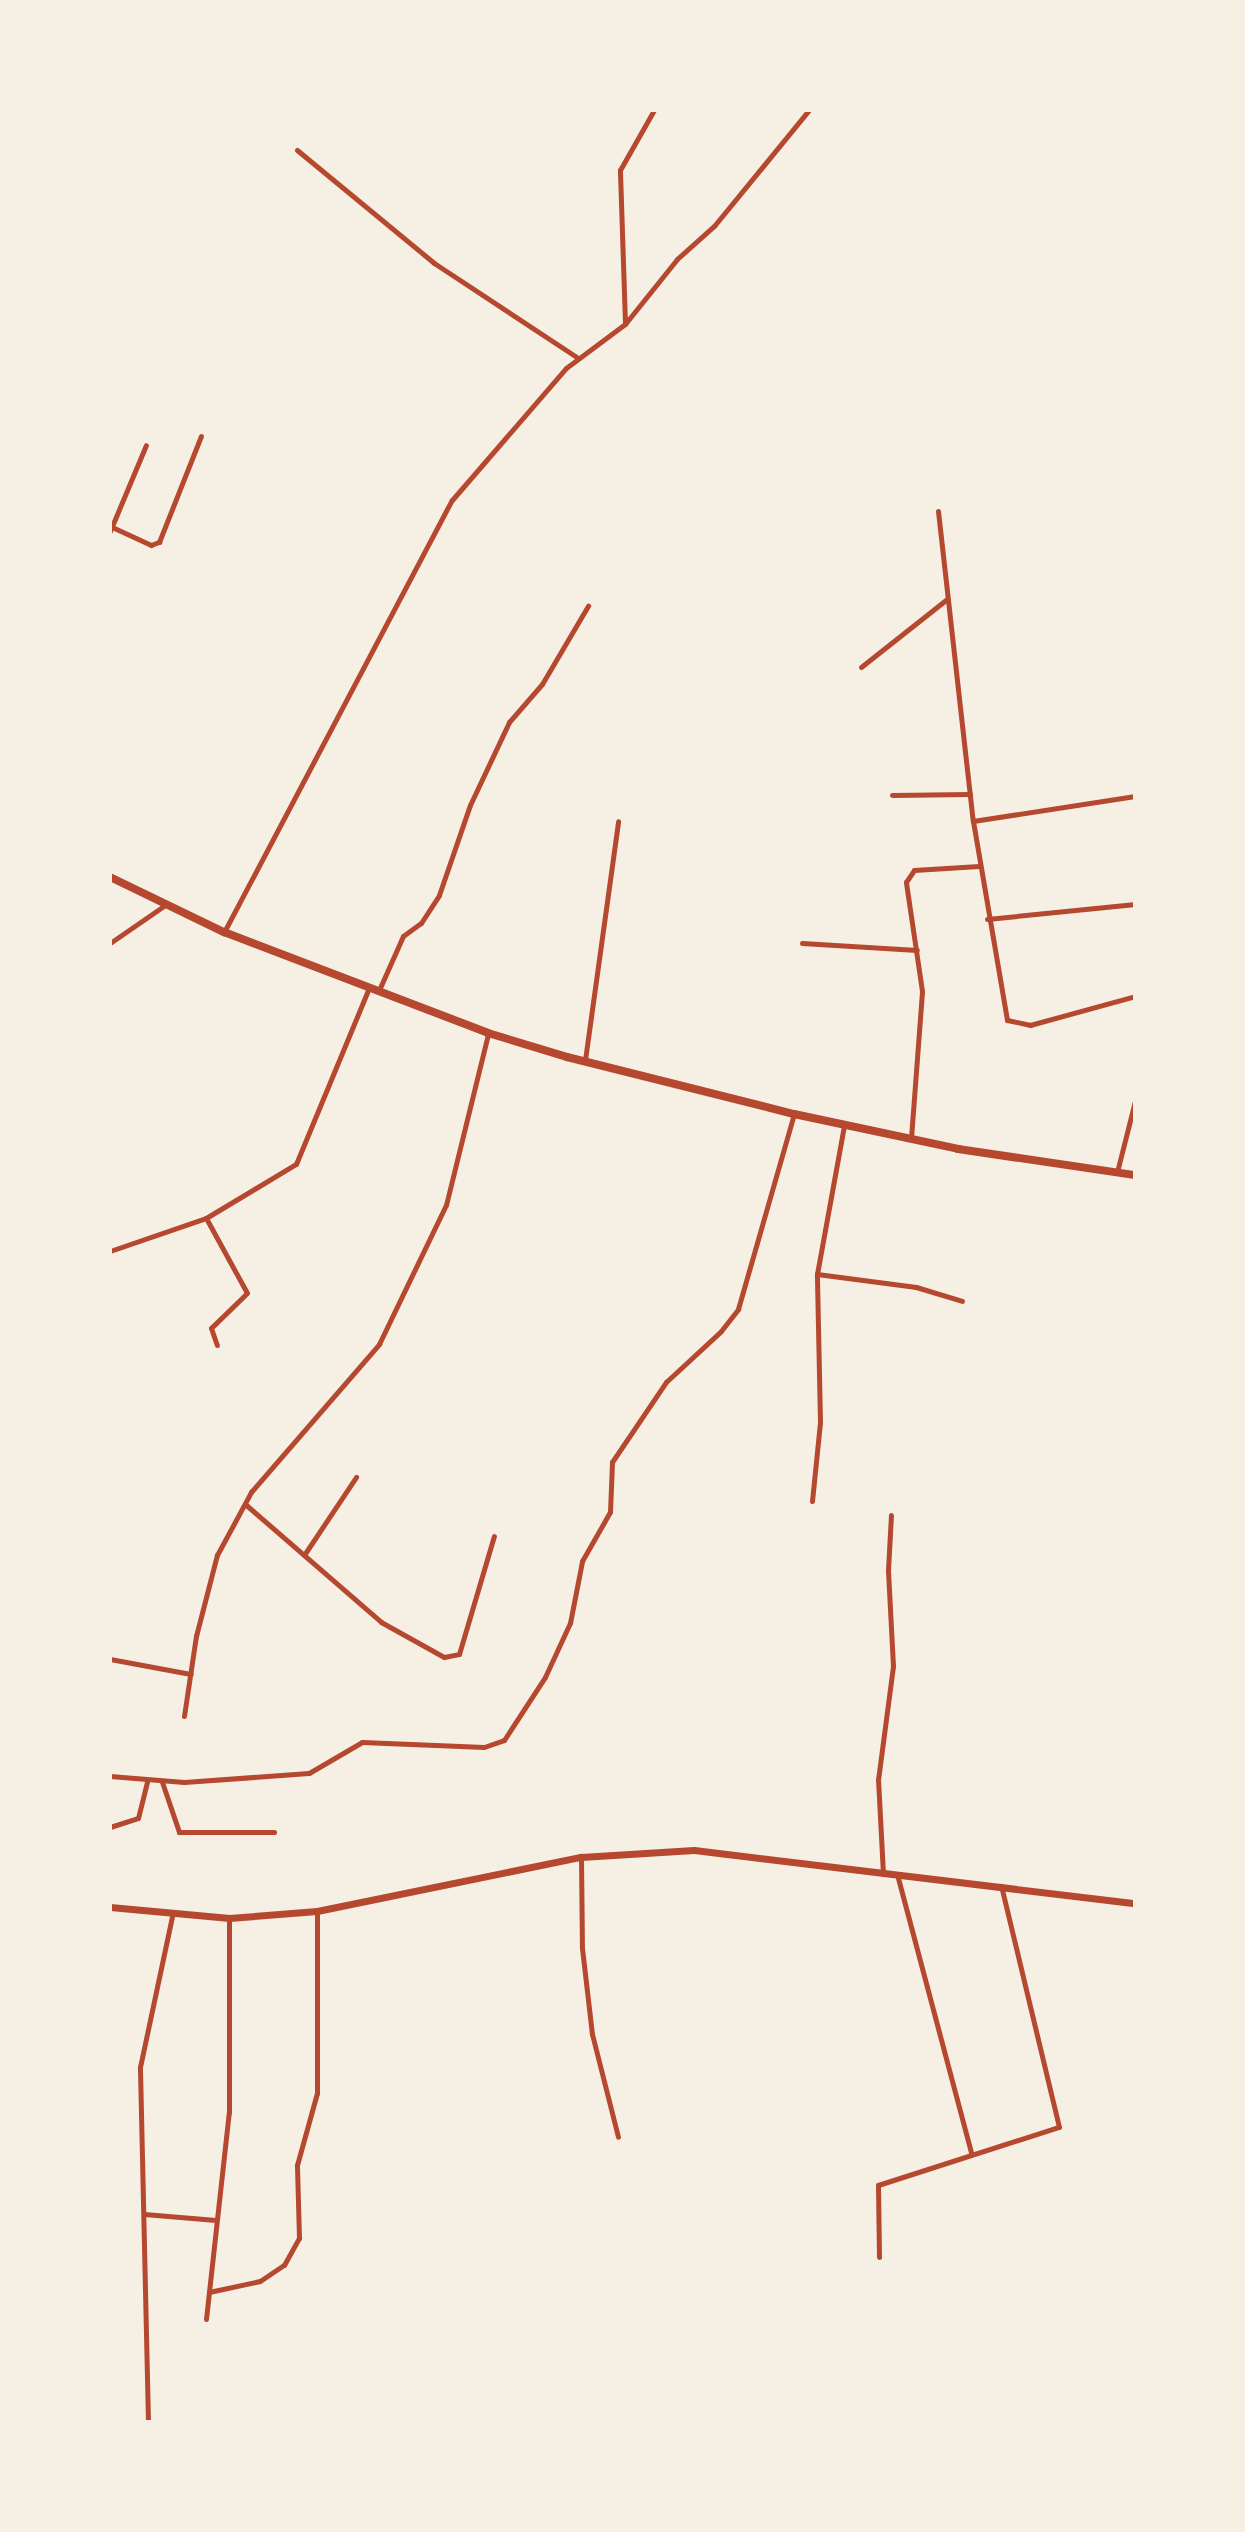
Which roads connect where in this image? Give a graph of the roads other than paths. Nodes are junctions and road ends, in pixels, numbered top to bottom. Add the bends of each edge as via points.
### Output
1 (654, 110) edge
2 (808, 111) edge
3 (297, 150) dead end
4 (625, 324) junction
5 (578, 358) junction
6 (201, 436) dead end
7 (146, 445) dead end
8 (938, 511) dead end
9 (111, 529) edge
10 (947, 599) junction
11 (588, 606) dead end
12 (861, 667) dead end
13 (970, 794) junction
14 (892, 795) dead end
15 (1135, 796) edge
16 (618, 821) dead end
17 (973, 821) junction
18 (979, 866) junction
19 (110, 877) edge
20 (166, 904) junction
21 (1135, 904) edge
22 (987, 919) junction
23 (224, 932) junction
24 (110, 943) edge
25 (802, 943) dead end
26 (917, 950) junction
27 (374, 988) junction
28 (1135, 996) edge
29 (488, 1033) junction
30 (585, 1061) junction
31 (1135, 1101) edge
32 (794, 1114) junction
33 (844, 1125) junction
34 (911, 1139) junction
35 (1117, 1173) junction
36 (1135, 1175) edge
37 (206, 1218) junction
38 (110, 1251) edge
39 (817, 1274) junction
40 (962, 1301) dead end
41 (217, 1345) dead end
42 (356, 1477) dead end
43 (812, 1501) dead end
44 (245, 1504) junction
45 (891, 1515) dead end
46 (494, 1536) dead end
47 (304, 1555) junction
48 (110, 1659) edge
49 (191, 1674) junction
50 (184, 1716) dead end
51 (110, 1776) edge
52 (147, 1781) junction
53 (162, 1782) junction
54 (110, 1827) edge
55 (274, 1832) dead end
56 (581, 1857) junction
57 (883, 1875) junction
58 (898, 1878) junction
59 (1000, 1885) junction
60 (1135, 1903) edge
61 (110, 1907) edge
62 (317, 1911) junction
63 (172, 1916) junction
64 (229, 1918) junction
65 (618, 2137) dead end
66 (971, 2153) junction
67 (144, 2214) junction
68 (216, 2220) junction
69 (879, 2257) dead end
70 (209, 2292) junction
71 (206, 2319) dead end
72 (148, 2422) edge

1 - 4 street via 620,170
2 - 4 street
3 - 5 street via 434,263
4 - 5 street
5 - 23 street via 452,500
6 - 9 street via 159,542 151,545
7 - 9 street
8 - 10 street
10 - 12 street
10 - 13 street
11 - 27 street via 542,684 509,722 470,805 439,895 421,923 403,936
13 - 14 street
13 - 17 street
15 - 17 street
16 - 30 street
17 - 18 street
18 - 22 street
18 - 26 street via 909,875
19 - 20 highway
20 - 23 highway
20 - 24 street
21 - 22 street
22 - 28 street via 1012,1024 1030,1025
23 - 27 highway
25 - 26 street
26 - 34 street via 922,991
27 - 29 highway
27 - 37 street via 317,1109 303,1155 285,1173
29 - 30 highway
29 - 44 street via 446,1205 379,1344
30 - 32 highway
31 - 35 street
32 - 33 highway
32 - 53 street via 738,1309 666,1382 612,1462 610,1512 582,1561 570,1623 545,1677 504,1740 484,1747 362,1742 309,1773
33 - 34 highway
33 - 39 street
34 - 35 highway
35 - 36 highway
37 - 38 street
37 - 41 street via 247,1293 211,1328
39 - 40 street via 916,1287
39 - 43 street via 820,1422
42 - 47 street
44 - 47 street
44 - 49 street via 210,1574
45 - 57 street via 893,1666 878,1780
46 - 47 street via 454,1657 424,1650 381,1622
48 - 49 street
49 - 50 street
51 - 52 street
52 - 53 street
52 - 54 street via 138,1818
53 - 55 street via 179,1832
56 - 57 main road via 694,1850
56 - 62 main road
56 - 65 street via 582,1948 592,2034
57 - 58 main road
58 - 59 main road
58 - 66 street
59 - 60 main road
59 - 66 street via 1060,2123 1055,2130
61 - 63 main road
62 - 64 main road
62 - 70 street via 317,2093 297,2165 299,2238 284,2265 260,2281
63 - 64 main road
63 - 67 street via 140,2067
64 - 68 street via 229,2112
66 - 69 street via 878,2185
67 - 68 street
67 - 72 street
68 - 70 street
70 - 71 street

